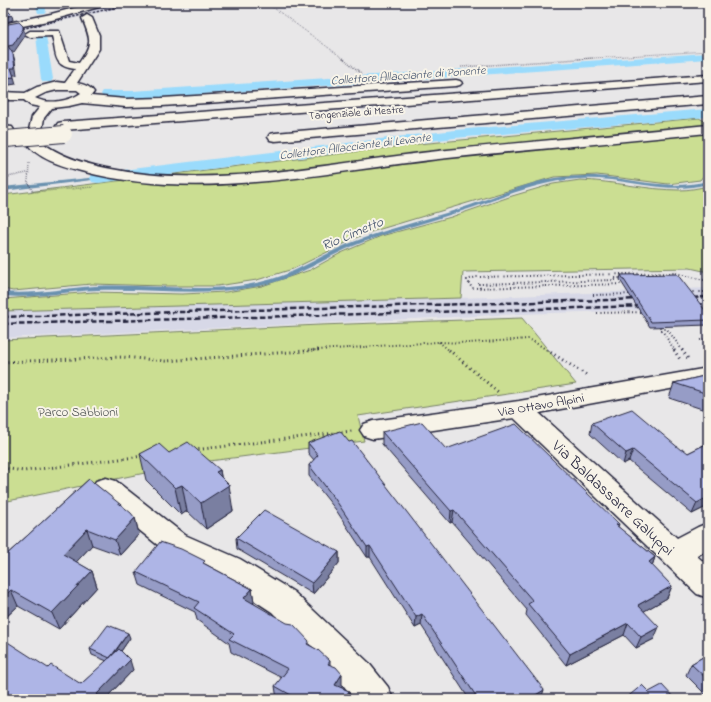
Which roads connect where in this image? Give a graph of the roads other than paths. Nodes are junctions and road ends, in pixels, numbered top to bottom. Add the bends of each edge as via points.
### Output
1 (60, 3) edge
2 (103, 3) edge
3 (87, 18) tunnel mouth
4 (36, 20) junction
5 (3, 27) edge
6 (30, 34) dead end
7 (83, 67) junction
8 (708, 78) edge
9 (456, 83) dead end
10 (69, 86) junction
11 (708, 86) edge
12 (3, 96) edge
13 (29, 97) junction
14 (82, 99) junction
15 (708, 100) edge
16 (49, 104) junction
17 (708, 129) edge
18 (64, 130) junction
19 (5, 134) edge
20 (275, 137) dead end
21 (701, 370) edge
22 (519, 409) junction
23 (373, 430) road end
24 (106, 488) dead end
25 (708, 535) edge
26 (675, 554) junction
27 (708, 585) edge
28 (375, 699) edge

1 - 4 main road via 61,8 57,12
2 - 4 main road
3 - 7 main road via 95,43
4 - 5 main road
6 - 7 main road via 56,33 66,64
7 - 10 main road
8 - 18 main road, Tangenziale di Mestre
9 - 14 main road via 162,102 126,103
10 - 13 main road via 46,88
10 - 14 main road via 87,90 88,94
11 - 18 main road, Tangenziale di Mestre
12 - 13 main road
13 - 16 main road via 34,102
14 - 16 main road
15 - 20 main road
16 - 17 main road via 38,117 33,142 44,152 77,165 127,176 216,181 446,154
18 - 19 main road, Tangenziale di Mestre, bridge
21 - 22 main road, Via Ottavo Alpini
22 - 23 main road, Via Ottavo Alpini
22 - 26 main road, Via Baldassarre Galuppi
24 - 28 main road via 175,543 229,568 283,602 356,674
25 - 26 main road
26 - 27 main road, Via Baldassarre Galuppi

